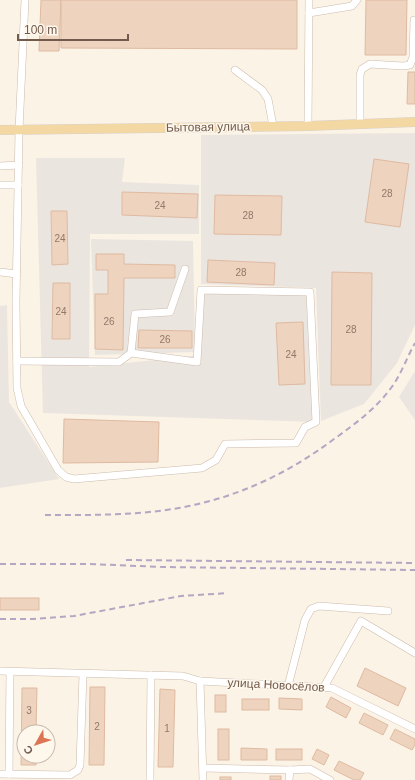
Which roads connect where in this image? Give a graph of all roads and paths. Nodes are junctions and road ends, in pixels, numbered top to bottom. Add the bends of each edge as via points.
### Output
1 (25, 0) edge
2 (309, 0) edge
3 (357, 0) edge
4 (309, 13) junction
5 (414, 20) edge
6 (235, 70) dead end
7 (415, 122) edge
8 (360, 124) junction
9 (273, 126) junction
10 (308, 126) junction
11 (0, 130) edge
12 (19, 130) junction
13 (19, 165) junction
14 (0, 166) edge
15 (18, 185) junction
16 (0, 186) edge
17 (185, 269) dead end
18 (0, 272) edge
19 (17, 274) junction
20 (131, 353) junction
21 (17, 361) junction
22 (388, 611) dead end
23 (415, 653) edge
24 (0, 671) edge
25 (10, 672) junction
26 (83, 674) junction
27 (151, 675) junction
28 (200, 681) junction
29 (288, 686) junction
30 (324, 688) junction
31 (415, 729) edge
32 (203, 768) junction
33 (290, 770) junction
34 (0, 774) edge
35 (9, 774) junction
36 (150, 780) edge
37 (203, 780) edge
38 (289, 780) edge
39 (330, 780) edge

1 - 12 street
2 - 4 street
3 - 4 street via 352,6
4 - 10 street
5 - 8 street via 414,57 410,64 370,64 362,69
6 - 9 street via 262,90 268,98
7 - 8 main road, Бытовая улица
8 - 10 main road, Бытовая улица
9 - 10 main road, Бытовая улица
9 - 12 main road, Бытовая улица
11 - 12 main road, Бытовая улица
12 - 13 street
13 - 14 street
13 - 15 street
15 - 16 street
15 - 19 street
17 - 20 street via 170,312 135,314
18 - 19 street
19 - 21 street
20 - 21 street via 119,362
20 - 21 street via 197,362 201,290 310,292 316,422 305,427 296,443 225,444 216,460 202,468 74,479 66,477 58,470 22,406 17,388
22 - 29 street via 319,606 311,609 304,620
23 - 30 street via 361,621
24 - 25 street, улица Новосёлов
25 - 26 street, улица Новосёлов
25 - 35 street
26 - 27 street, улица Новосёлов
26 - 35 street via 78,770 70,775
27 - 28 street, улица Новосёлов via 183,676
27 - 36 street
28 - 29 street, улица Новосёлов
28 - 32 street
29 - 30 street, улица Новосёлов
30 - 31 street, улица Новосёлов via 332,688
32 - 33 street
32 - 37 street
33 - 38 street
33 - 39 street via 310,769
34 - 35 street

